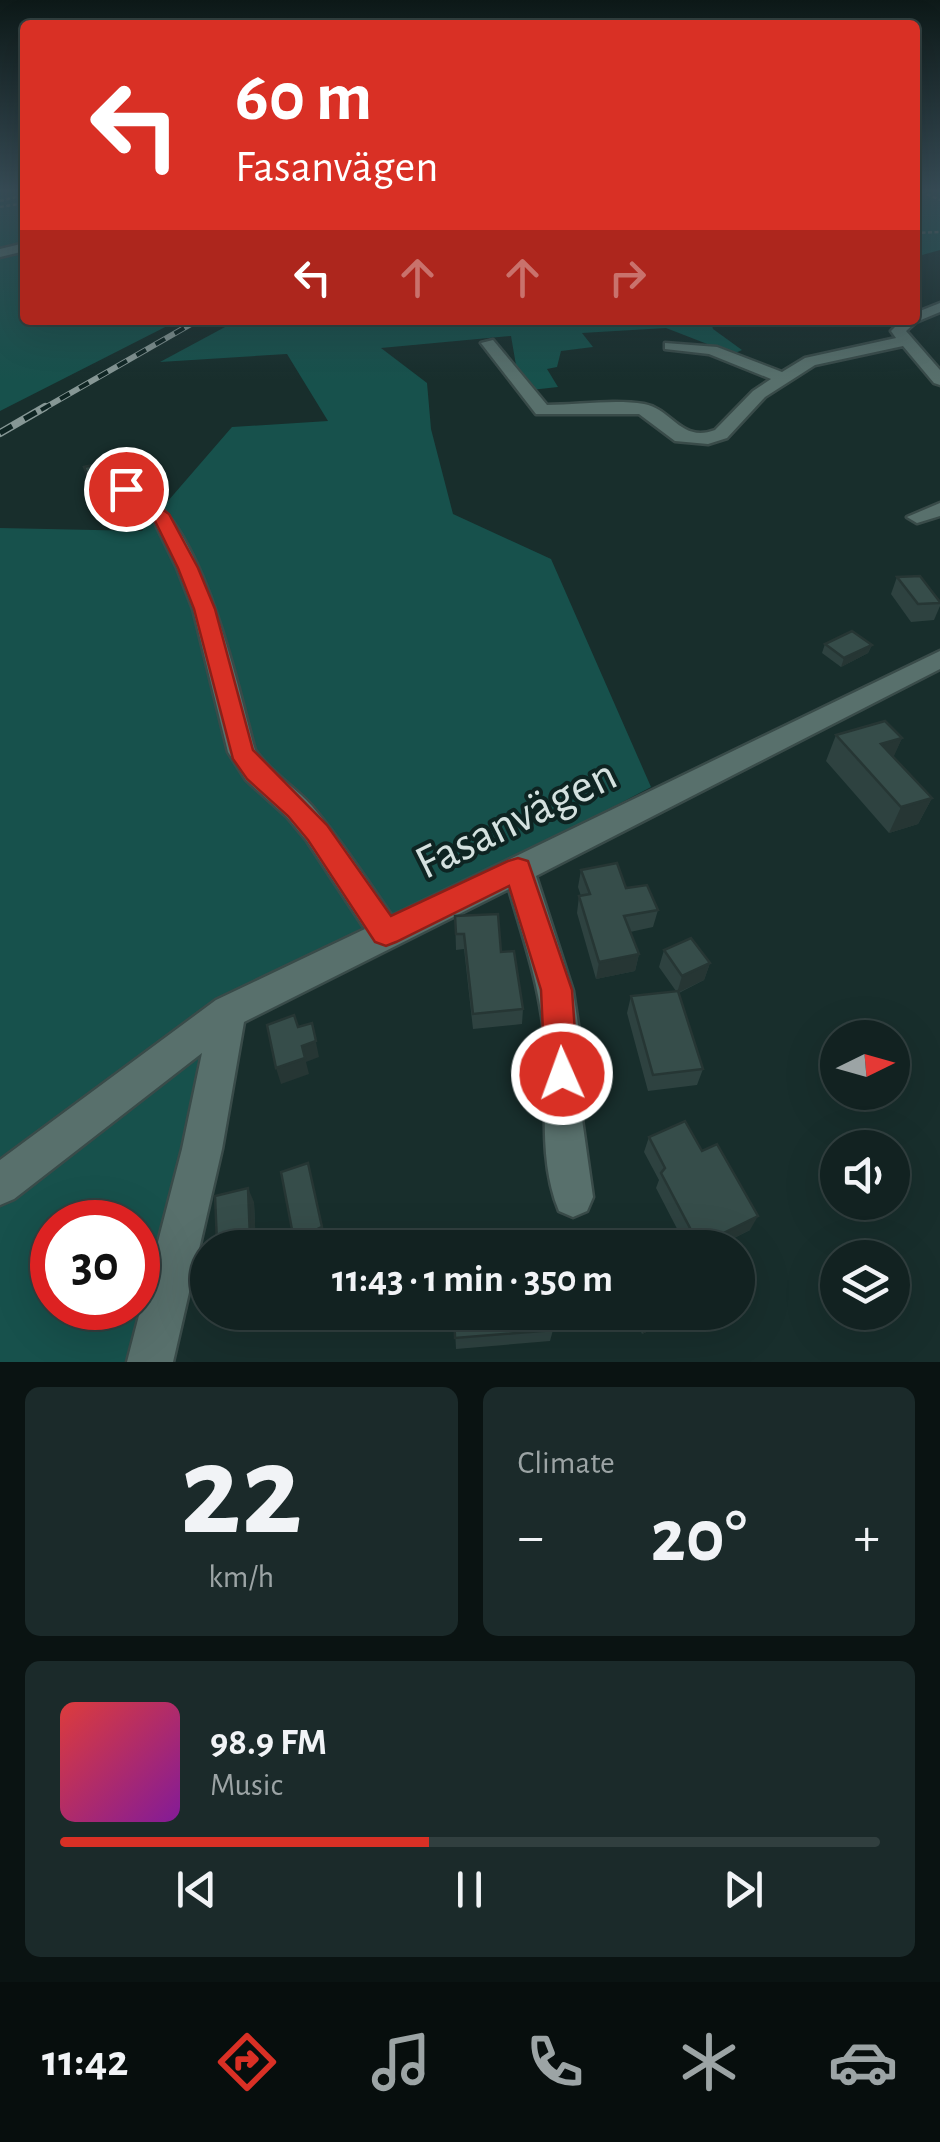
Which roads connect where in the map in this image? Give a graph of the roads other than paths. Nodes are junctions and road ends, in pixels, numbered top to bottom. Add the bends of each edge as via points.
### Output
1 (903, 325) edge
2 (904, 341) junction
3 (488, 343) dead end
4 (670, 346) dead end
5 (784, 379) junction
6 (940, 380) edge
7 (126, 489) dead end
8 (940, 508) edge
9 (918, 517) dead end
10 (940, 659) edge
11 (518, 869) junction
12 (386, 933) junction
13 (228, 1012) junction
14 (0, 1185) edge
15 (574, 1197) dead end
16 (150, 1362) edge

1 - 2 street via 898,328
2 - 5 street via 810,362
2 - 6 street
3 - 5 street via 542,410 643,408 681,437 722,434 747,404
4 - 5 street via 712,350
7 - 12 street via 162,518 188,568 242,752 318,832
8 - 9 street
10 - 11 street, Fasanvägen
11 - 12 street, Fasanvägen
11 - 15 street via 556,990
12 - 13 street, Fasanvägen
13 - 14 street, Fasanvägen
13 - 16 street

